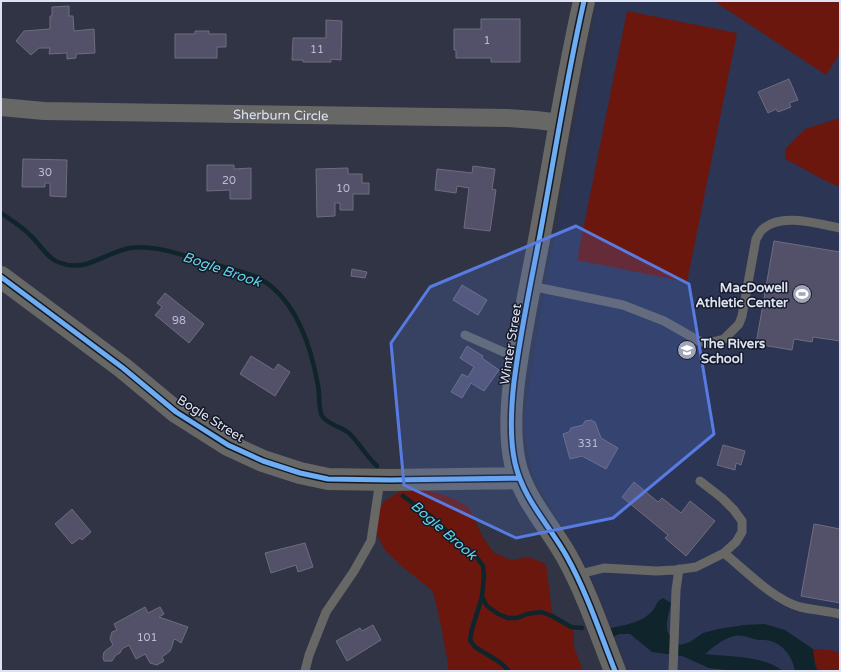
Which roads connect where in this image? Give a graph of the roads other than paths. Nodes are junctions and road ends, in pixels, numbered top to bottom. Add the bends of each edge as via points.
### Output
1 (584, 1) edge
2 (1, 107) edge
3 (561, 123) junction
4 (840, 228) edge
5 (1, 277) edge
6 (531, 286) junction
7 (465, 335) dead end
8 (517, 358) junction
9 (519, 478) junction
10 (380, 480) junction
11 (700, 481) dead end
12 (724, 553) junction
13 (679, 569) junction
14 (576, 575) junction
15 (840, 614) edge
16 (673, 668) edge
17 (306, 671) edge
18 (615, 671) edge

1 - 3 street, Winter Street
2 - 3 street, Sherburn Circle via 44,111 507,118
3 - 6 street, Winter Street
4 - 6 lane via 782,220 763,229 756,239 739,324 724,338 708,343 699,341 664,321 623,305
5 - 10 street, Bogle Street via 123,368 176,412 228,445 263,461 300,473 328,479
6 - 8 street, Winter Street
7 - 8 lane
8 - 9 street, Winter Street via 511,424 514,462
9 - 10 street, Bogle Street
9 - 14 street, Winter Street
10 - 17 lane via 371,541 326,612 309,655
11 - 12 lane via 722,498 742,521 742,532
12 - 13 lane via 696,567
12 - 15 lane via 785,601
13 - 14 lane via 656,571 604,568
13 - 16 lane
14 - 18 street, Winter Street

